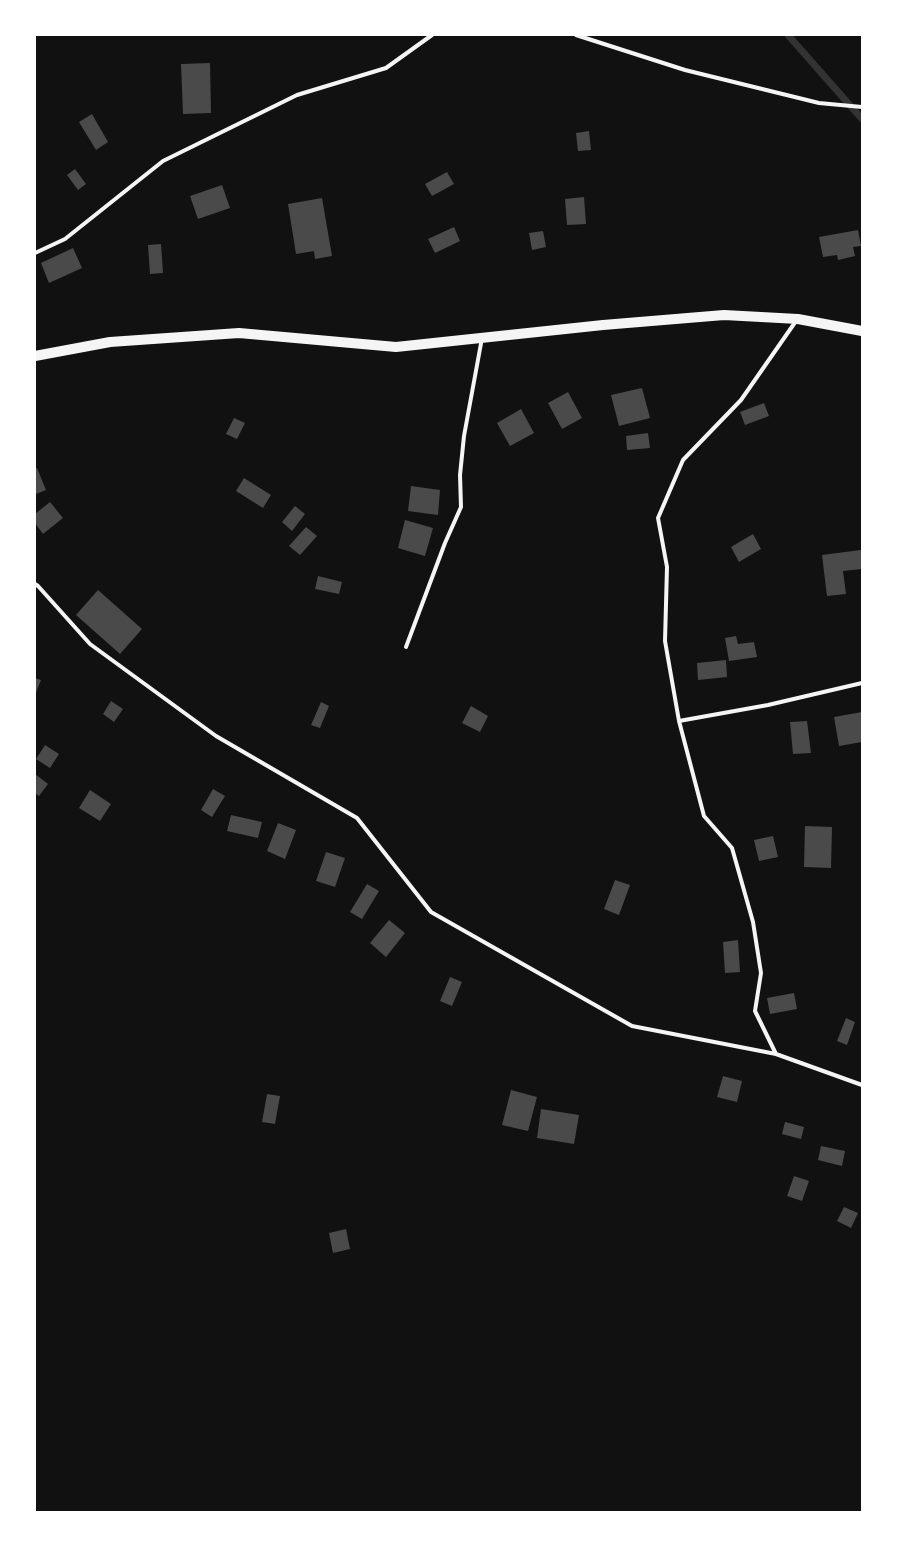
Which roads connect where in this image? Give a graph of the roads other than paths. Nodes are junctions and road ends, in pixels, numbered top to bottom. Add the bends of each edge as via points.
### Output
1 (432, 35) edge
2 (576, 35) edge
3 (862, 107) edge
4 (35, 253) edge
5 (798, 319) junction
6 (862, 331) edge
7 (482, 338) junction
8 (35, 356) edge
9 (35, 584) edge
10 (406, 647) dead end
11 (862, 683) edge
12 (679, 721) junction
13 (776, 1054) junction
14 (862, 1085) edge

1 - 4 street via 386,68 297,95 163,161 65,239
2 - 3 street via 685,70 818,103
5 - 6 main road
5 - 7 main road via 724,314
5 - 12 street via 741,400 683,460 658,518 667,567 665,641
7 - 8 main road via 396,347 239,333 110,342
7 - 10 street via 464,436 460,475 461,506
9 - 13 street via 90,644 216,736 357,818 431,912 632,1026
11 - 12 street via 768,705
12 - 13 street via 704,816 732,848 753,922 761,973 755,1011
13 - 14 street

